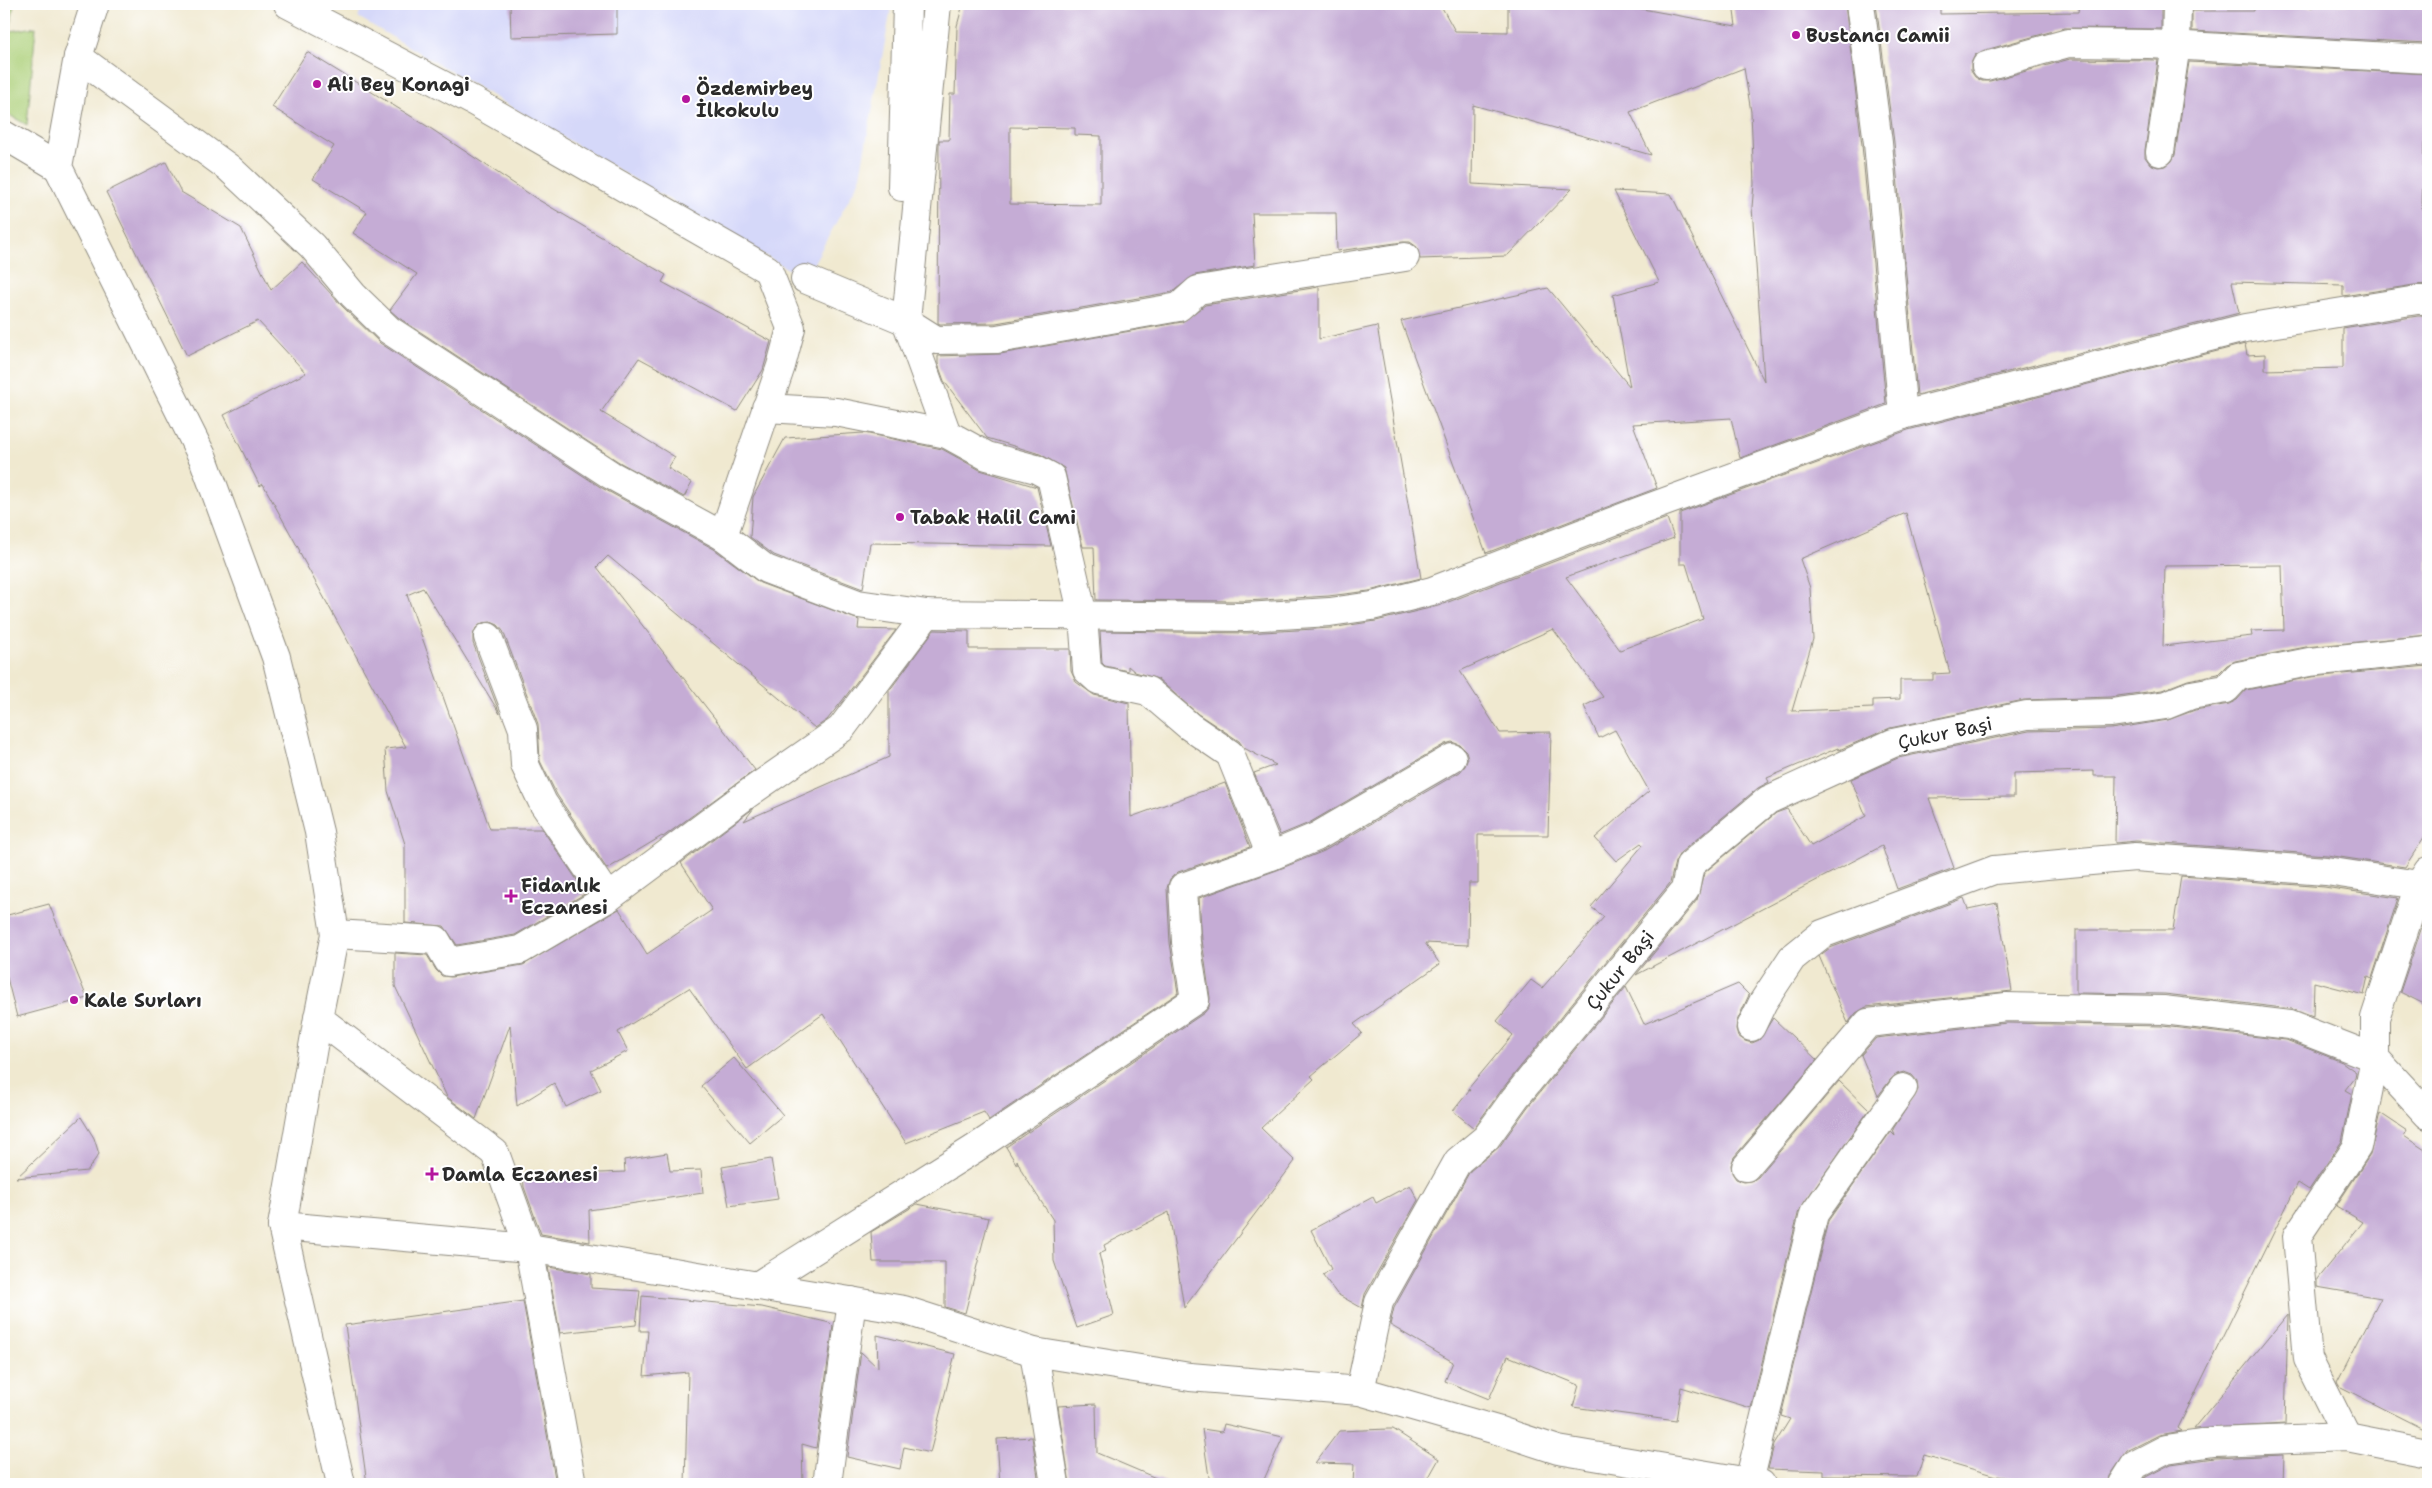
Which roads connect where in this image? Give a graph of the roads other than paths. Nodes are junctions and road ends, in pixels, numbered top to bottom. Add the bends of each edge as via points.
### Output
1 (95, 4) edge
2 (288, 4) edge
3 (907, 4) edge
4 (937, 4) edge
5 (1860, 4) edge
6 (2177, 4) edge
7 (2176, 45) junction
8 (78, 57) junction
9 (2428, 59) edge
10 (1986, 66) dead end
11 (4, 135) edge
12 (2160, 152) dead end
13 (58, 167) junction
14 (1405, 257) dead end
15 (805, 279) dead end
16 (2428, 300) edge
17 (906, 321) junction
18 (766, 408) junction
19 (1902, 415) junction
20 (947, 434) junction
21 (723, 536) junction
22 (927, 614) junction
23 (1083, 616) junction
24 (488, 636) dead end
25 (2428, 650) edge
26 (1452, 758) dead end
27 (1270, 856) junction
28 (2425, 882) edge
29 (608, 898) junction
30 (336, 934) junction
31 (318, 1018) junction
32 (1751, 1027) dead end
33 (2375, 1058) junction
34 (1903, 1088) dead end
35 (2428, 1115) edge
36 (1746, 1167) dead end
37 (282, 1226) junction
38 (529, 1248) junction
39 (757, 1286) junction
40 (852, 1302) junction
41 (1034, 1352) junction
42 (1360, 1391) junction
43 (2347, 1437) junction
44 (2428, 1453) edge
45 (1755, 1483) edge
46 (341, 1484) edge
47 (572, 1484) edge
48 (828, 1484) edge
49 (1055, 1484) edge
50 (2123, 1484) edge

1 - 8 street
2 - 18 street via 475,102 768,270 791,328
3 - 17 street via 901,234
4 - 17 street
5 - 19 street via 1878,143
6 - 7 street
7 - 9 street
7 - 10 street via 2068,43
7 - 12 street
8 - 13 street
8 - 21 street via 229,168 312,246 353,295 389,330 611,475
11 - 13 street
13 - 30 street via 203,458 276,656 319,832
14 - 17 street via 1198,290 1180,307 997,339 936,340
15 - 17 street
16 - 19 street via 2245,328
17 - 20 street
18 - 20 street via 836,412
18 - 21 street
19 - 23 street via 1432,591 1372,606 1246,617
20 - 23 street via 987,456 1036,469 1050,477
21 - 22 street via 766,569 858,604
22 - 23 street
22 - 29 street via 841,729
23 - 27 street via 1087,670 1098,680 1148,691 1189,726 1230,754
24 - 29 street via 523,730 525,765 543,803
25 - 42 street, Çukur Başi via 2309,662 2247,674 2238,676 2226,689 2191,695 2166,705 2111,713 2027,715 1893,743 1768,800 1690,865 1685,890 1486,1138 1458,1161 1379,1302
26 - 27 street via 1316,837
27 - 39 street via 1183,887 1186,942 1196,1000 974,1149
28 - 32 street via 2326,871 2135,858 1994,870 1822,934 1792,958
28 - 33 street via 2375,1018
29 - 30 street via 520,950 450,962 436,940
30 - 31 street
31 - 37 street
31 - 38 street via 495,1154
33 - 35 street
33 - 36 street via 2290,1026 2163,1010 2006,1007 1868,1023
33 - 43 street via 2358,1147 2297,1236 2308,1359
34 - 45 street via 1814,1214
37 - 38 street
37 - 46 street
38 - 39 street
38 - 47 street
39 - 40 street
40 - 41 street via 904,1310
40 - 48 street
41 - 42 street via 1190,1377
41 - 49 street
42 - 45 street via 1558,1450
43 - 44 street
43 - 50 street via 2214,1442 2166,1450 2135,1465

